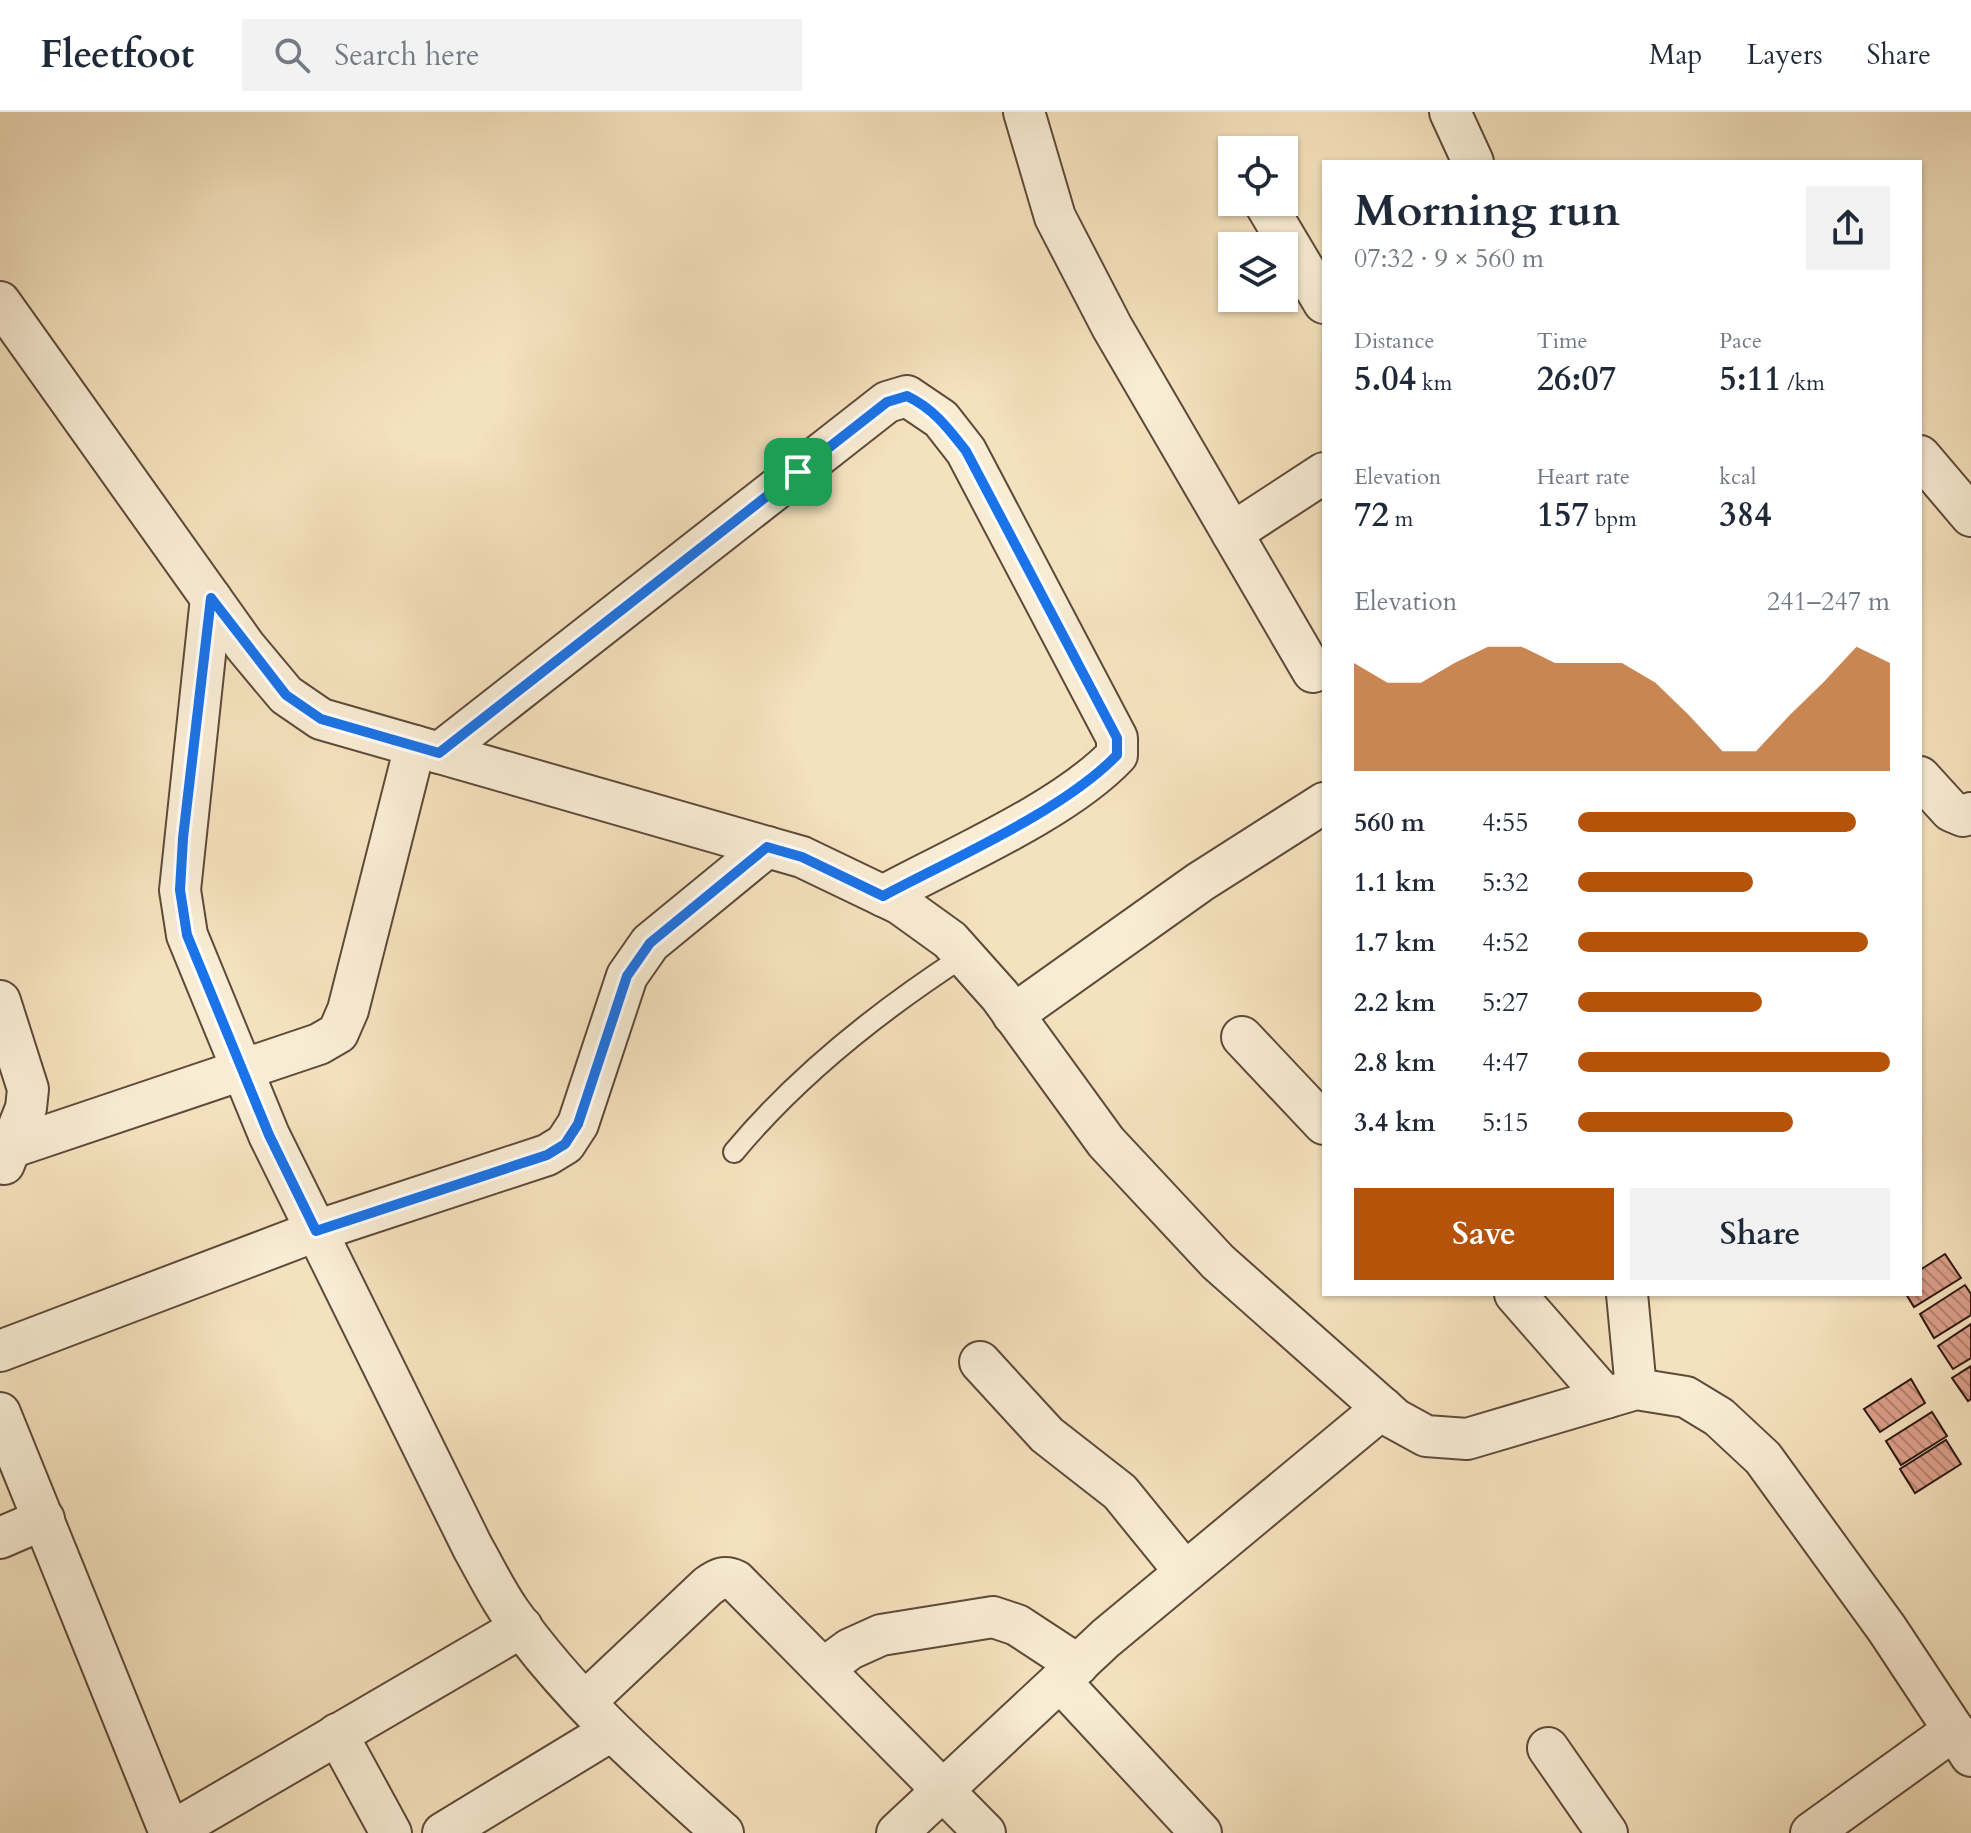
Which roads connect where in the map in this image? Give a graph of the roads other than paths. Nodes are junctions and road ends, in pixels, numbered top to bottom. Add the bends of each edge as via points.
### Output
1 (1024, 112) edge
2 (1450, 112) edge
3 (1472, 160) edge
4 (1272, 216) edge
5 (1322, 300) edge
6 (0, 302) edge
7 (1922, 458) edge
8 (1322, 474) edge
9 (1971, 516) edge
10 (1232, 533) junction
11 (211, 598) junction
12 (1313, 672) dead end
13 (427, 749) junction
14 (1922, 779) edge
15 (1322, 804) edge
16 (1971, 813) edge
17 (767, 847) junction
18 (883, 896) junction
19 (964, 956) junction
20 (0, 1001) edge
21 (1013, 1015) junction
22 (1242, 1037) dead end
23 (242, 1070) junction
24 (1322, 1122) edge
25 (734, 1152) dead end
26 (3, 1157) edge
27 (316, 1231) junction
28 (1517, 1296) edge
29 (1627, 1296) edge
30 (0, 1351) edge
31 (980, 1362) dead end
32 (1621, 1394) junction
33 (1383, 1408) junction
34 (0, 1413) edge
35 (44, 1519) junction
36 (0, 1538) edge
37 (1185, 1572) junction
38 (522, 1627) junction
39 (824, 1668) junction
40 (1069, 1673) junction
41 (598, 1717) junction
42 (337, 1734) junction
43 (1962, 1743) edge
44 (1548, 1748) dead end
45 (945, 1789) junction
46 (448, 1832) edge
47 (170, 1833) edge
48 (391, 1833) edge
49 (723, 1833) edge
50 (897, 1833) edge
51 (985, 1833) edge
52 (1201, 1833) edge
53 (1607, 1833) edge
54 (1811, 1833) edge

1 - 10 street via 1055,217 1112,327
2 - 3 street
4 - 5 street
6 - 11 street
7 - 9 street
8 - 10 street
10 - 12 street
11 - 13 street via 286,695 321,719
11 - 23 street via 180,890 187,935
13 - 17 street
13 - 18 street via 887,402 907,396 928,406 966,451 1117,738 1117,755 1100,774 1047,808
13 - 23 street via 338,1033
14 - 16 street via 1951,811
15 - 21 street via 1200,882
17 - 18 street via 802,857
17 - 27 street via 650,943 627,976 578,1124 565,1144 547,1155
18 - 19 street via 950,940
19 - 21 street
19 - 25 lane via 905,994 825,1058
20 - 26 street via 28,1089 26,1108
21 - 33 street via 1106,1142 1208,1251
22 - 24 street
23 - 26 street
23 - 27 street
27 - 30 street
27 - 38 street via 473,1548
28 - 32 street
29 - 32 street
31 - 37 street via 1064,1450 1120,1492
32 - 33 street via 1467,1439 1426,1436
32 - 43 street via 1686,1397 1719,1417 1763,1458
33 - 37 street
34 - 35 street
35 - 36 street
35 - 47 street
37 - 40 street
38 - 41 street
38 - 42 street
39 - 40 street via 881,1635 993,1617 1017,1625
39 - 41 street via 729,1577 708,1586
39 - 45 street
40 - 45 street
40 - 52 street
41 - 46 street
41 - 49 street
42 - 47 street
42 - 48 street
43 - 54 street
44 - 53 street
45 - 50 street
45 - 51 street

